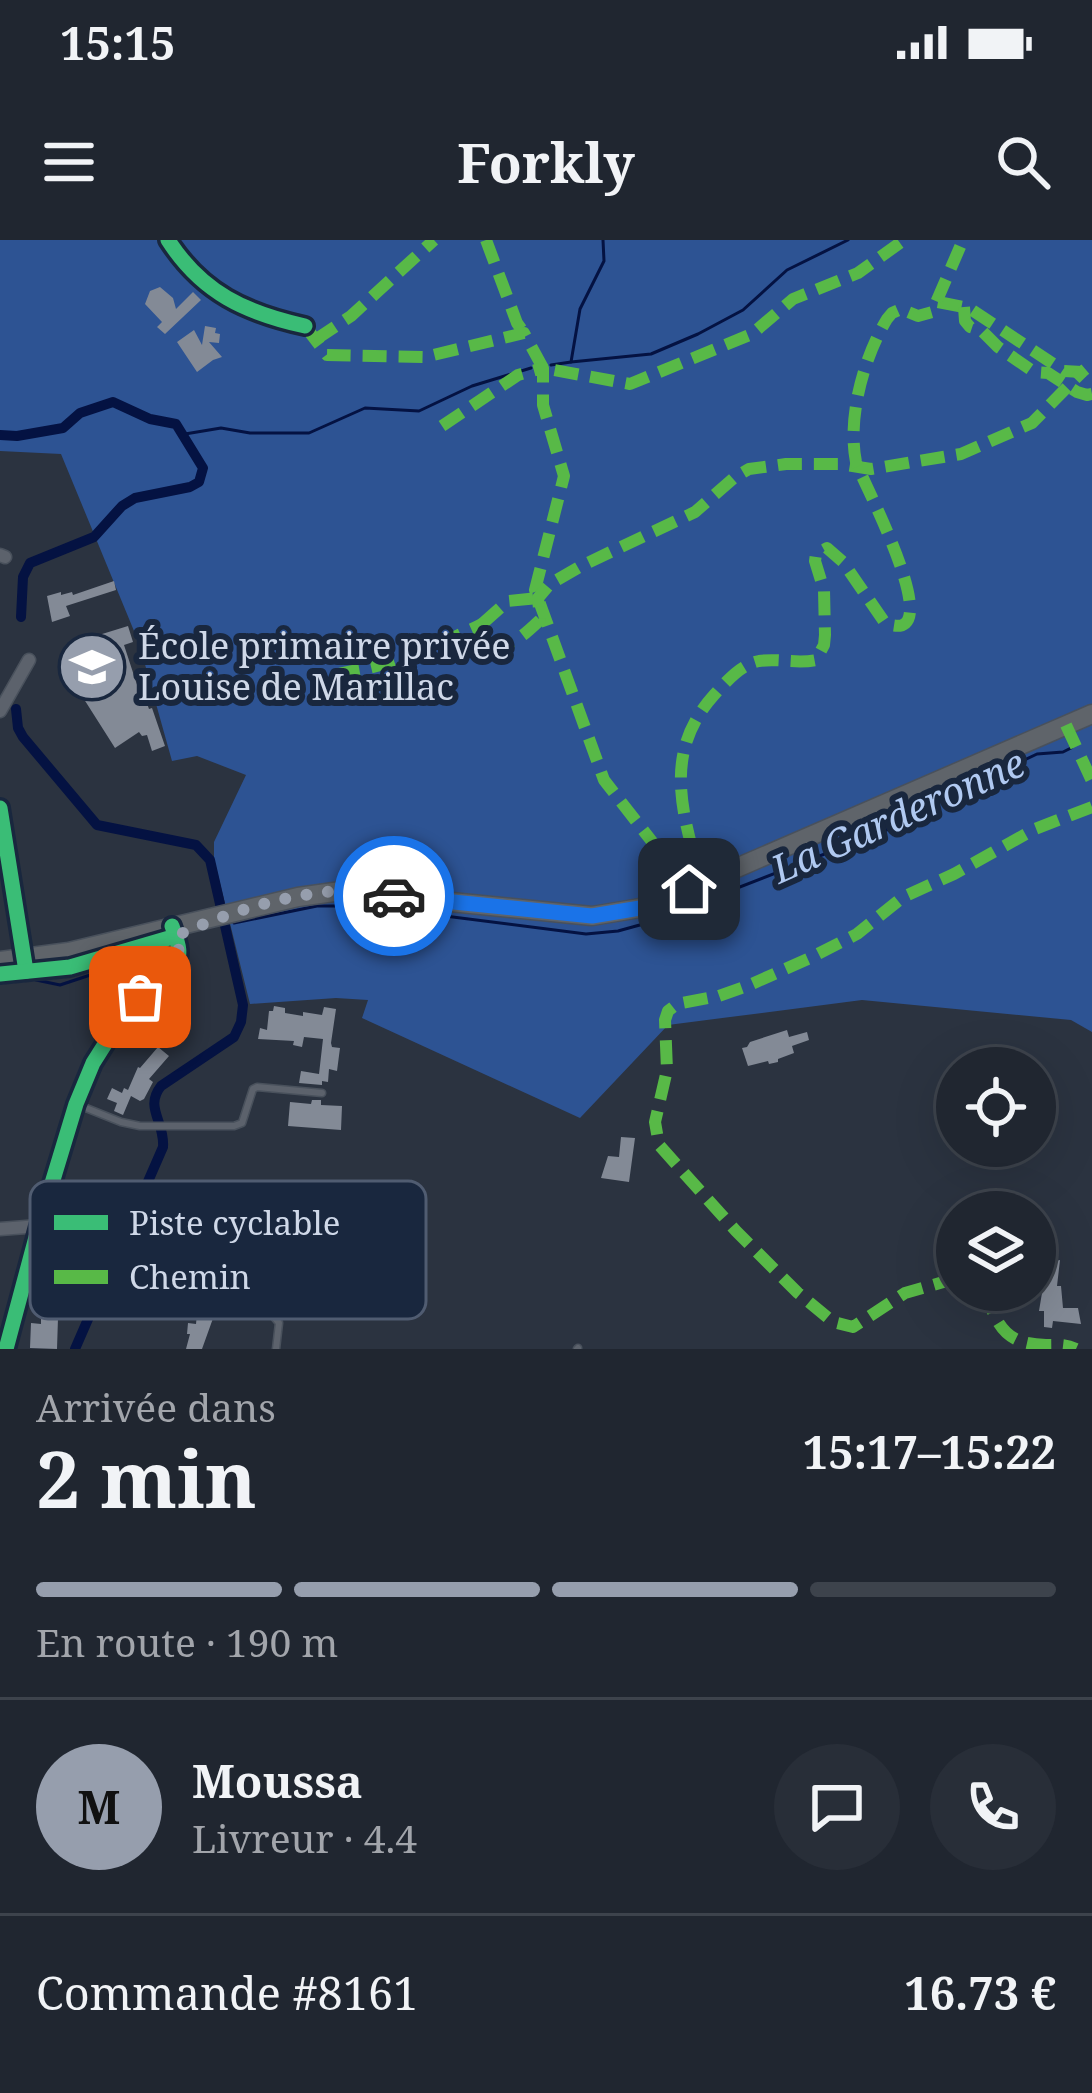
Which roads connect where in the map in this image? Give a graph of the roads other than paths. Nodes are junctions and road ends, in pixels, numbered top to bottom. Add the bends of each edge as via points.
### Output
1 (168, 240) edge
2 (305, 326) dead end
3 (29, 660) dead end
4 (0, 711) edge
5 (1092, 714) edge
6 (0, 808) edge
7 (0, 897) edge
8 (17, 902) junction
9 (174, 931) junction
10 (0, 961) edge
11 (25, 964) junction
12 (0, 974) edge
13 (322, 1093) dead end
14 (76, 1104) junction
15 (53, 1181) edge
16 (30, 1227) edge
17 (0, 1229) edge
18 (30, 1260) edge
19 (276, 1319) edge
20 (6, 1349) edge
21 (276, 1349) edge

1 - 2 street via 225,298
3 - 4 street
5 - 9 main road via 640,908 592,916 341,891
6 - 8 street
7 - 8 street
8 - 11 street
9 - 11 main road via 70,967
9 - 14 street via 175,967 124,1014
10 - 11 main road
11 - 12 main road
13 - 14 lane via 257,1087 234,1126 121,1122
14 - 15 street
16 - 17 street
18 - 20 street
19 - 21 lane

